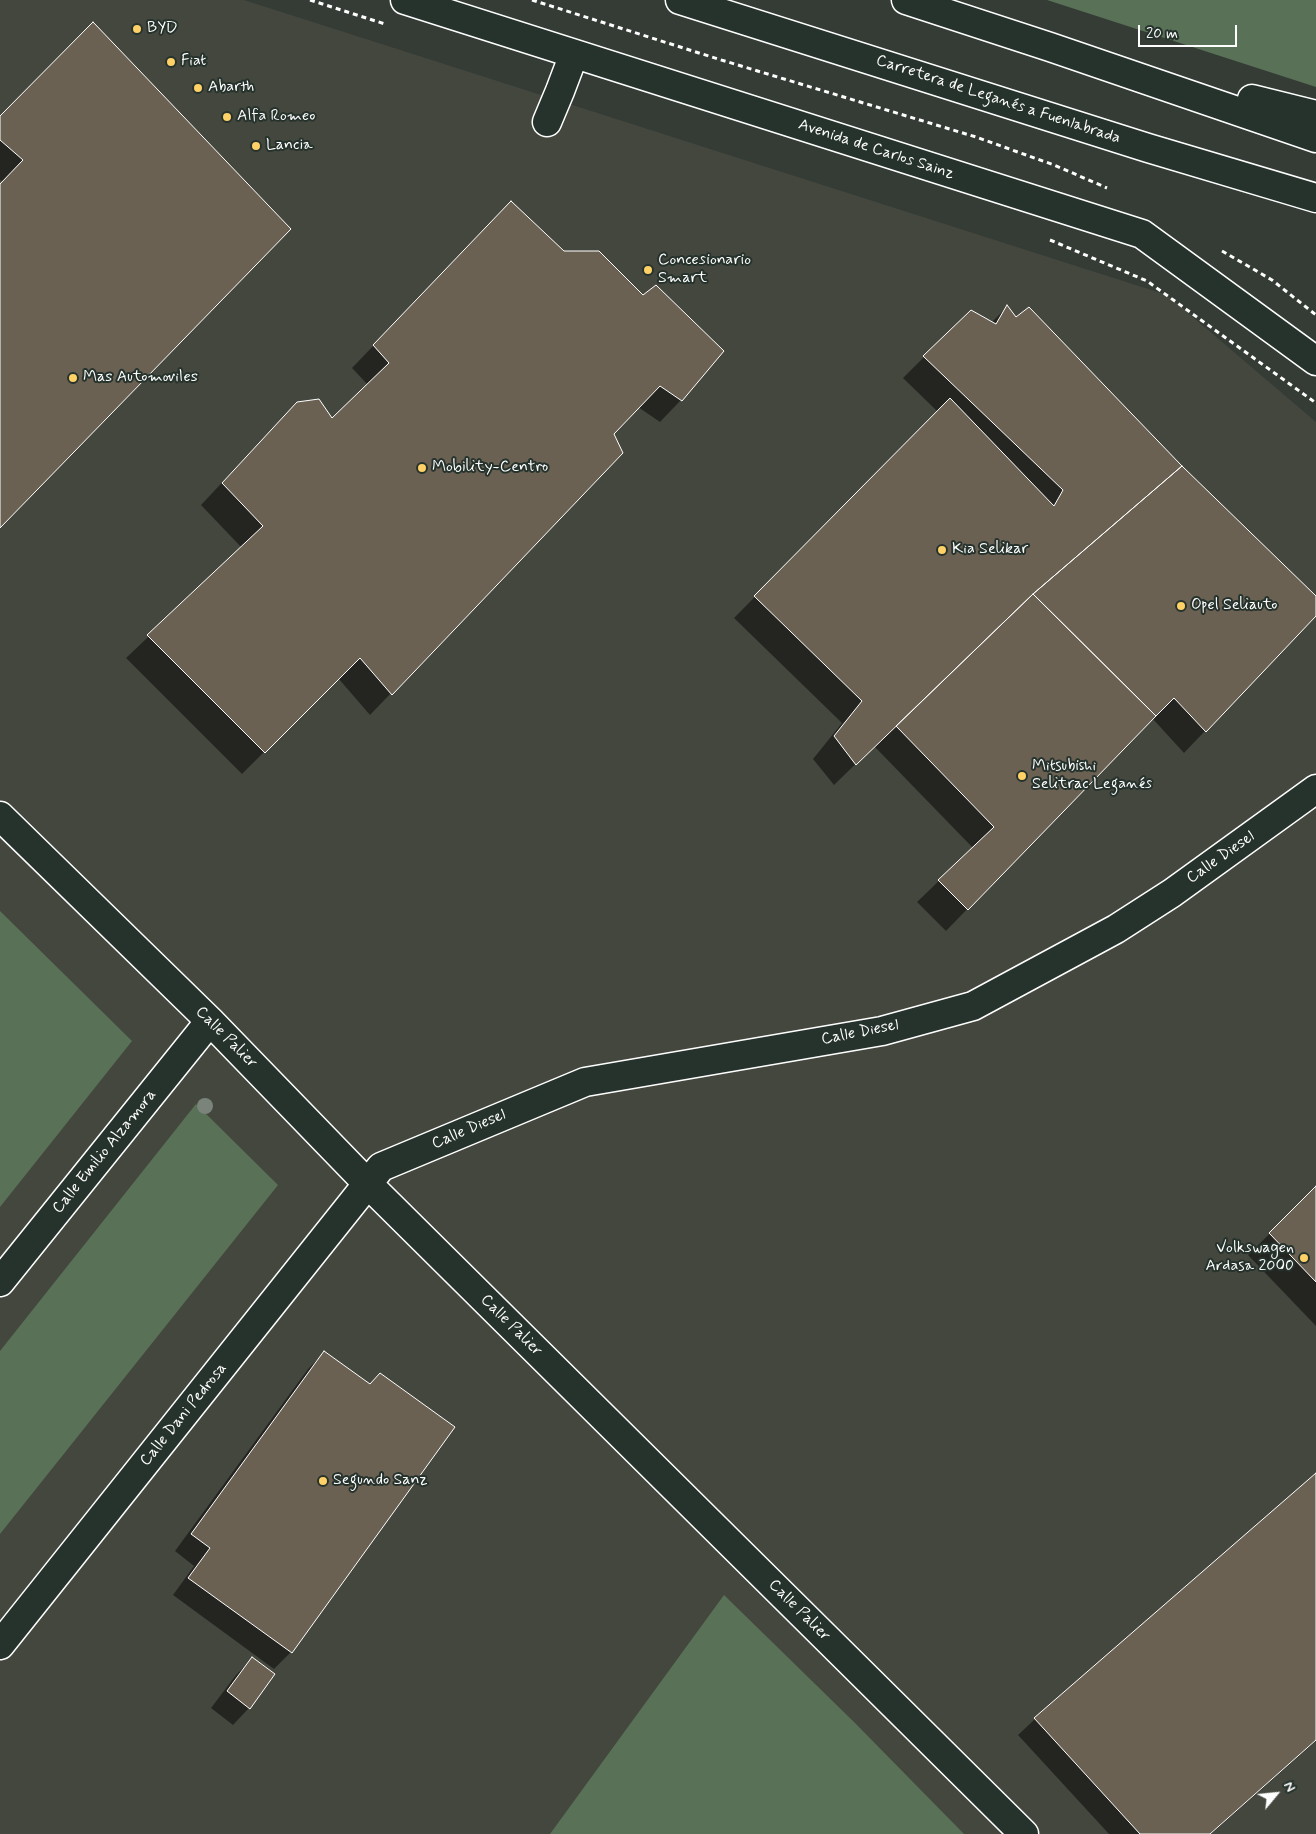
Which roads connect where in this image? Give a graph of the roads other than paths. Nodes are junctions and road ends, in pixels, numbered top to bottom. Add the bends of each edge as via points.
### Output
1 (405, 0) edge
2 (680, 0) edge
3 (906, 0) edge
4 (1050, 47) junction
5 (574, 54) junction
6 (1316, 115) edge
7 (547, 122) dead end
8 (1316, 138) edge
9 (1316, 198) edge
10 (1316, 361) edge
11 (1316, 789) edge
12 (0, 816) edge
13 (210, 1021) junction
14 (366, 1184) junction
15 (0, 1282) edge
16 (0, 1645) edge
17 (1024, 1834) edge

1 - 5 main road, Avenida de Carlos Sainz
2 - 9 main road, Carretera de Leganés a Fuenlabrada
3 - 4 main road
4 - 6 main road
4 - 8 main road
5 - 7 main road
5 - 10 main road, Avenida de Carlos Sainz via 1142,234
11 - 14 main road, Calle Diesel via 1172,893 1116,929 973,1006 882,1031 585,1082 381,1167
12 - 13 main road, Calle Palier
13 - 14 main road, Calle Palier
13 - 15 main road, Calle Emilio Alzamora
14 - 16 main road, Calle Dani Pedrosa
14 - 17 main road, Calle Palier

